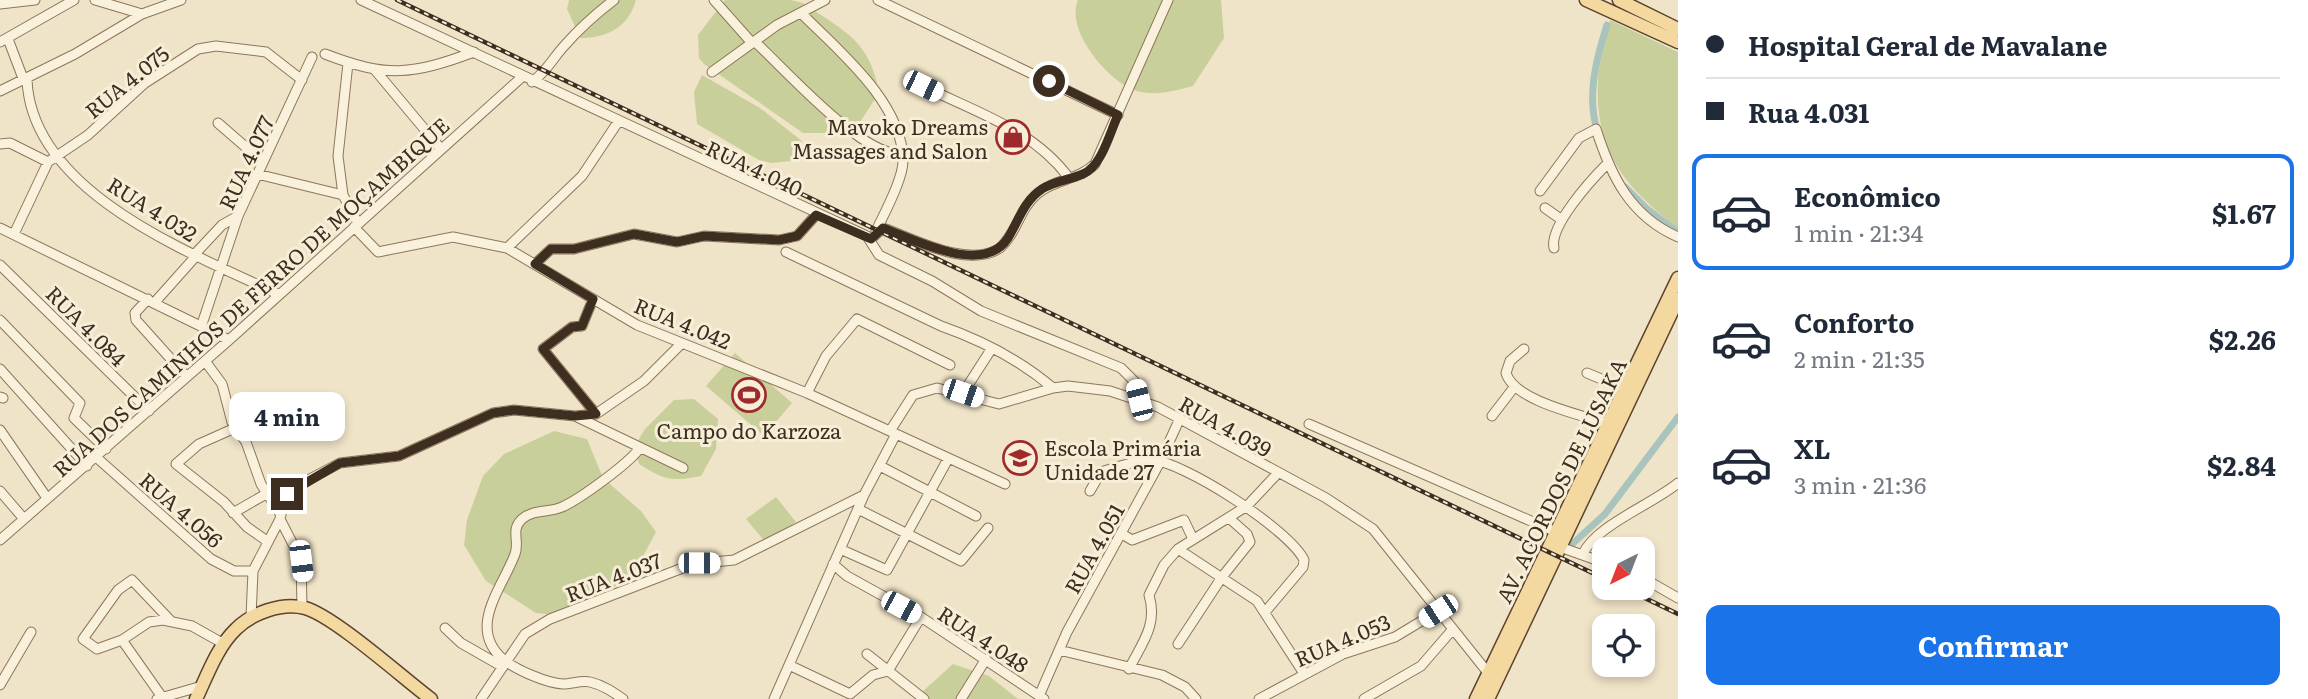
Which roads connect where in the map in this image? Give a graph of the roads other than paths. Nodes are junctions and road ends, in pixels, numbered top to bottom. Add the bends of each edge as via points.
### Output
1 (35, 0) edge
2 (74, 0) edge
3 (94, 0) edge
4 (181, 0) edge
5 (362, 0) edge
6 (614, 0) edge
7 (714, 0) edge
8 (825, 0) edge
9 (878, 0) edge
10 (1168, 0) edge
11 (1586, 0) edge
12 (1619, 0) edge
13 (0, 4) edge
14 (801, 13) junction
15 (142, 14) junction
16 (1678, 29) edge
17 (4, 40) edge
18 (753, 42) junction
19 (1678, 42) edge
20 (474, 52) junction
21 (325, 54) dead end
22 (312, 57) dead end
23 (348, 63) junction
24 (375, 70) junction
25 (712, 72) dead end
26 (522, 77) junction
27 (25, 80) junction
28 (302, 80) junction
29 (532, 82) junction
30 (923, 86) dead end
31 (0, 90) edge
32 (1118, 115) junction
33 (618, 121) junction
34 (218, 123) dead end
35 (0, 144) edge
36 (442, 149) junction
37 (901, 154) junction
38 (57, 155) junction
39 (48, 162) junction
40 (263, 162) junction
41 (1607, 164) junction
42 (257, 174) junction
43 (1069, 178) junction
44 (1540, 191) dead end
45 (343, 195) junction
46 (1545, 208) dead end
47 (816, 215) junction
48 (237, 216) junction
49 (1562, 220) junction
50 (356, 225) junction
51 (0, 228) edge
52 (14, 234) junction
53 (1678, 237) edge
54 (871, 239) junction
55 (508, 248) junction
56 (1555, 248) dead end
57 (786, 252) dead end
58 (195, 255) junction
59 (0, 264) edge
60 (535, 264) junction
61 (222, 267) junction
62 (1678, 278) edge
63 (278, 294) junction
64 (593, 299) junction
65 (1678, 299) edge
66 (152, 300) junction
67 (0, 320) edge
68 (202, 324) junction
69 (229, 340) junction
70 (681, 344) junction
71 (992, 348) junction
72 (1524, 349) dead end
73 (205, 361) junction
74 (950, 365) dead end
75 (0, 369) edge
76 (1587, 373) dead end
77 (187, 377) junction
78 (1515, 386) junction
79 (1053, 388) junction
80 (1625, 389) junction
81 (807, 393) junction
82 (963, 393) junction
83 (1139, 400) junction
84 (149, 411) junction
85 (596, 414) junction
86 (575, 416) junction
87 (1492, 416) dead end
88 (1180, 418) junction
89 (1309, 424) dead end
90 (1609, 424) junction
91 (235, 428) junction
92 (0, 430) edge
93 (893, 433) junction
94 (106, 449) junction
95 (639, 449) junction
96 (96, 457) junction
97 (948, 459) junction
98 (1160, 461) junction
99 (87, 466) junction
100 (880, 466) junction
101 (683, 468) dead end
102 (1278, 473) junction
103 (1678, 483) edge
104 (1005, 484) dead end
105 (0, 491) edge
106 (1090, 491) dead end
107 (930, 493) junction
108 (266, 494) junction
109 (864, 495) junction
110 (47, 498) junction
111 (1247, 506) junction
112 (858, 509) junction
113 (233, 513) junction
114 (976, 516) dead end
115 (280, 517) junction
116 (1229, 518) junction
117 (24, 519) junction
118 (988, 528) dead end
119 (1556, 533) junction
120 (908, 534) junction
121 (1122, 534) junction
122 (1193, 539) junction
123 (0, 540) edge
124 (267, 541) junction
125 (1560, 547) junction
126 (840, 549) junction
127 (1178, 549) junction
128 (1583, 555) junction
129 (1592, 558) edge
130 (833, 564) junction
131 (253, 570) junction
132 (1222, 577) junction
133 (1656, 586) edge
134 (1678, 598) edge
135 (302, 607) junction
136 (1266, 611) junction
137 (1438, 611) junction
138 (251, 617) junction
139 (921, 617) junction
140 (171, 621) junction
141 (445, 628) dead end
142 (1453, 629) junction
143 (31, 632) dead end
144 (122, 640) junction
145 (1178, 643) dead end
146 (224, 644) junction
147 (1059, 650) junction
148 (867, 654) dead end
149 (986, 659) junction
150 (504, 664) junction
151 (789, 665) junction
152 (1129, 669) junction
153 (888, 671) junction
154 (1304, 672) junction
155 (1489, 674) junction
156 (0, 685) edge
157 (202, 686) junction
158 (851, 696) edge
159 (1042, 697) edge
160 (159, 698) edge
161 (196, 699) edge
162 (431, 699) edge
163 (481, 699) edge
164 (623, 699) edge
165 (774, 699) edge
166 (924, 699) edge
167 (961, 699) edge
168 (1196, 699) edge
169 (1259, 699) edge
170 (1364, 699) edge
171 (1476, 699) edge
172 (1488, 699) edge

1 - 13 street
2 - 17 street
3 - 15 street
4 - 15 street
5 - 20 street, RUA 4.040
6 - 29 street
7 - 18 street
8 - 14 street
9 - 32 street
10 - 32 street
11 - 19 main road
12 - 16 main road
14 - 18 street
14 - 37 street via 884,100
15 - 27 street
17 - 27 street, RUA 4.032
18 - 25 street
18 - 37 street via 833,116 877,149
20 - 24 street via 407,72
20 - 26 street, RUA 4.040
21 - 23 street
22 - 28 street, RUA 4.077
23 - 24 street
23 - 45 street via 338,156
24 - 36 street
26 - 29 street, RUA 4.040
26 - 36 street, RUA DOS CAMINHOS DE FERRO DE MOÇAMBIQUE
27 - 31 street
27 - 38 street, RUA 4.032 via 32,113
28 - 38 street, RUA 4.075 via 267,52 204,46 145,83 88,135
28 - 40 street, RUA 4.077
29 - 33 street, RUA 4.040
30 - 43 street via 1017,131 1057,162
32 - 43 street via 1095,164
33 - 47 street, RUA 4.040
33 - 55 street via 582,176
34 - 40 street
35 - 39 street via 10,143
36 - 50 street, RUA DOS CAMINHOS DE FERRO DE MOÇAMBIQUE
37 - 54 street via 899,177
38 - 39 street, RUA 4.075
38 - 58 street, RUA 4.032 via 111,208
39 - 52 street, RUA 4.075
40 - 42 street, RUA 4.077
41 - 44 street via 1596,129 1592,130 1579,138
41 - 49 street
41 - 53 street via 1634,207
42 - 45 street
42 - 48 street, RUA 4.077
43 - 54 street via 1042,189 1030,200 995,251 940,251 883,228
45 - 50 street
46 - 49 street
47 - 54 street, RUA 4.040
47 - 60 street via 791,239 704,236 677,242 634,234 574,249 554,248
48 - 58 street via 222,225
48 - 61 street, RUA 4.077
49 - 56 street via 1553,234
50 - 55 street, RUA 4.042 via 378,252 453,237
50 - 63 street, RUA DOS CAMINHOS DE FERRO DE MOÇAMBIQUE
51 - 52 street
52 - 66 street
54 - 83 street, RUA 4.040 via 875,251 886,260 981,311 1121,368 1135,382
55 - 60 street, RUA 4.042
57 - 71 street
58 - 61 street, RUA 4.032
58 - 66 street
59 - 84 street, RUA 4.084
60 - 64 street, RUA 4.042
61 - 63 street, RUA 4.032
61 - 68 street, RUA 4.077
62 - 80 main road, AV. ACORDOS DE LUSAKA
63 - 69 street, RUA DOS CAMINHOS DE FERRO DE MOÇAMBIQUE
64 - 70 street, RUA 4.042
64 - 85 street via 582,326 572,327 543,349
65 - 125 main road, AV. ACORDOS DE LUSAKA
66 - 68 street
66 - 77 street via 135,313 136,320
67 - 94 street via 80,402 75,420
68 - 69 street
69 - 73 street, RUA DOS CAMINHOS DE FERRO DE MOÇAMBIQUE
70 - 81 street, RUA 4.042
70 - 85 street via 644,381
71 - 79 street
71 - 82 street
72 - 78 street via 1510,361 1506,373
73 - 77 street, RUA DOS CAMINHOS DE FERRO DE MOÇAMBIQUE
73 - 91 street via 222,384
74 - 81 street via 857,319 826,356
75 - 99 street
76 - 80 street
77 - 84 street, RUA DOS CAMINHOS DE FERRO DE MOÇAMBIQUE
78 - 87 street
78 - 90 street via 1531,398
79 - 82 street, RUA 4.039 via 999,404
79 - 83 street, RUA 4.039 via 1110,391
80 - 90 main road, AV. ACORDOS DE LUSAKA
81 - 93 street, RUA 4.042
82 - 93 street, RUA 4.039 via 937,388 915,394
83 - 88 street, RUA 4.039
84 - 94 street, RUA DOS CAMINHOS DE FERRO DE MOÇAMBIQUE
85 - 86 street
86 - 95 street
86 - 115 street via 503,411 399,456 340,463 292,488
88 - 98 street, RUA 4.051
88 - 102 street, RUA 4.039
89 - 119 street
90 - 119 main road, AV. ACORDOS DE LUSAKA
91 - 108 street via 249,449
91 - 113 street via 199,444 175,462
92 - 110 street
93 - 97 street, RUA 4.042
93 - 100 street, RUA 4.039
94 - 96 street, RUA DOS CAMINHOS DE FERRO DE MOÇAMBIQUE
95 - 101 street
95 - 150 street via 571,502 526,516 515,528 517,545 488,620 487,640
96 - 99 street, RUA DOS CAMINHOS DE FERRO DE MOÇAMBIQUE
96 - 131 street, RUA 4.056 via 211,559 234,571
97 - 104 street, RUA 4.042
97 - 107 street
98 - 106 street via 1140,460 1105,470
98 - 111 street via 1172,463
98 - 121 street, RUA 4.051
99 - 110 street, RUA DOS CAMINHOS DE FERRO DE MOÇAMBIQUE
100 - 107 street
100 - 109 street, RUA 4.039
102 - 111 street
102 - 137 street, RUA 4.039 via 1373,528
103 - 128 street via 1605,530
105 - 117 street
107 - 114 street
107 - 120 street
108 - 113 street
108 - 115 street
109 - 112 street, RUA 4.039
109 - 150 street, RUA 4.037 via 734,560 694,564 569,610 525,634
110 - 117 street, RUA DOS CAMINHOS DE FERRO DE MOÇAMBIQUE
111 - 116 street
111 - 136 street via 1304,560
112 - 120 street
112 - 126 street, RUA 4.039
113 - 124 street
115 - 124 street
115 - 135 street via 301,561
116 - 122 street
116 - 132 street via 1251,538
117 - 123 street, RUA DOS CAMINHOS DE FERRO DE MOÇAMBIQUE
118 - 120 street via 961,561
119 - 155 main road, AV. ACORDOS DE LUSAKA
120 - 126 street via 886,571
121 - 122 street via 1133,540 1185,520
121 - 147 street, RUA 4.051
122 - 127 street
124 - 131 street
125 - 128 street
125 - 172 main road, AV. ACORDOS DE LUSAKA
126 - 130 street, RUA 4.039
127 - 132 street
127 - 152 street via 1150,594 1151,630
128 - 129 street
130 - 139 street, RUA 4.048
130 - 151 street, RUA 4.039
131 - 138 street
132 - 136 street
132 - 145 street
133 - 134 street
135 - 138 main road via 286,606
135 - 162 main road via 340,629
136 - 154 street
137 - 142 street, RUA 4.039
137 - 154 street, RUA 4.053 via 1395,637 1343,653
138 - 146 main road
139 - 149 street, RUA 4.048
139 - 153 street
140 - 144 street via 149,622
140 - 144 street via 132,580 118,590 83,639 97,649
140 - 146 street via 192,626
141 - 150 street via 461,643
142 - 155 street, RUA 4.039
142 - 170 street via 1421,666
143 - 156 street
144 - 160 street
146 - 157 main road
147 - 152 street
147 - 159 street, RUA 4.051
148 - 153 street
149 - 159 street, RUA 4.048
149 - 167 street
150 - 163 street, RUA 4.037
150 - 164 street via 559,683 599,685
151 - 158 street
151 - 165 street, RUA 4.039
152 - 168 street via 1175,680
153 - 158 street via 873,675
153 - 166 street
154 - 169 street, RUA 4.053
155 - 171 main road, AV. ACORDOS DE LUSAKA
157 - 160 street
157 - 161 main road

